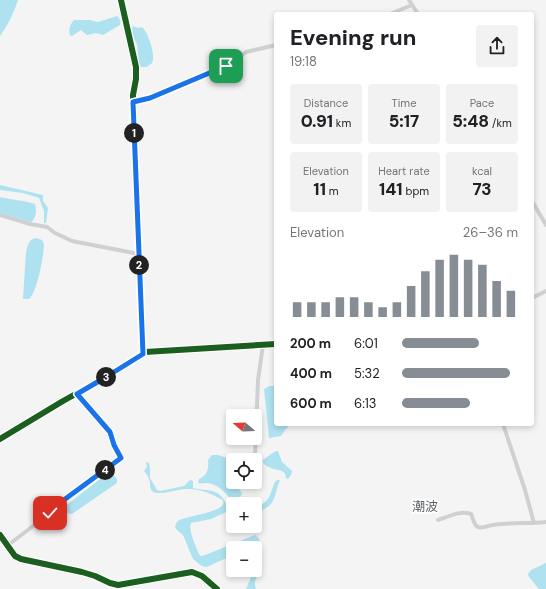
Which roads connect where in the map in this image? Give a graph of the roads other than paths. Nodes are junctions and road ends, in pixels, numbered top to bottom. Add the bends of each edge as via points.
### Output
1 (121, 0) edge
2 (409, 0) edge
3 (412, 5) junction
4 (395, 12) edge
5 (417, 12) edge
6 (274, 45) edge
7 (133, 102) junction
8 (534, 204) edge
9 (0, 215) edge
10 (546, 225) edge
11 (138, 254) junction
12 (546, 291) edge
13 (534, 297) edge
14 (274, 344) edge
15 (263, 345) junction
16 (143, 354) junction
17 (77, 394) junction
18 (504, 426) edge
19 (0, 440) edge
20 (255, 453) edge
21 (438, 520) dead end
22 (546, 522) edge
23 (534, 523) junction
24 (0, 535) edge
25 (7, 546) junction
26 (217, 589) edge

1 - 7 street via 137,73
2 - 3 street
3 - 4 street
3 - 5 street
6 - 7 street via 246,52 226,66 150,98
7 - 11 street
8 - 10 street
9 - 11 street via 47,227 72,241
11 - 16 street
12 - 13 street
14 - 15 street
15 - 16 street via 150,351
15 - 20 street via 258,380
16 - 17 street
17 - 19 street
17 - 25 street via 110,432 121,458
18 - 23 street
21 - 23 street via 464,512 471,514 479,528
22 - 23 street
24 - 25 street
25 - 26 street via 21,559 82,572 115,585 192,572 202,576

